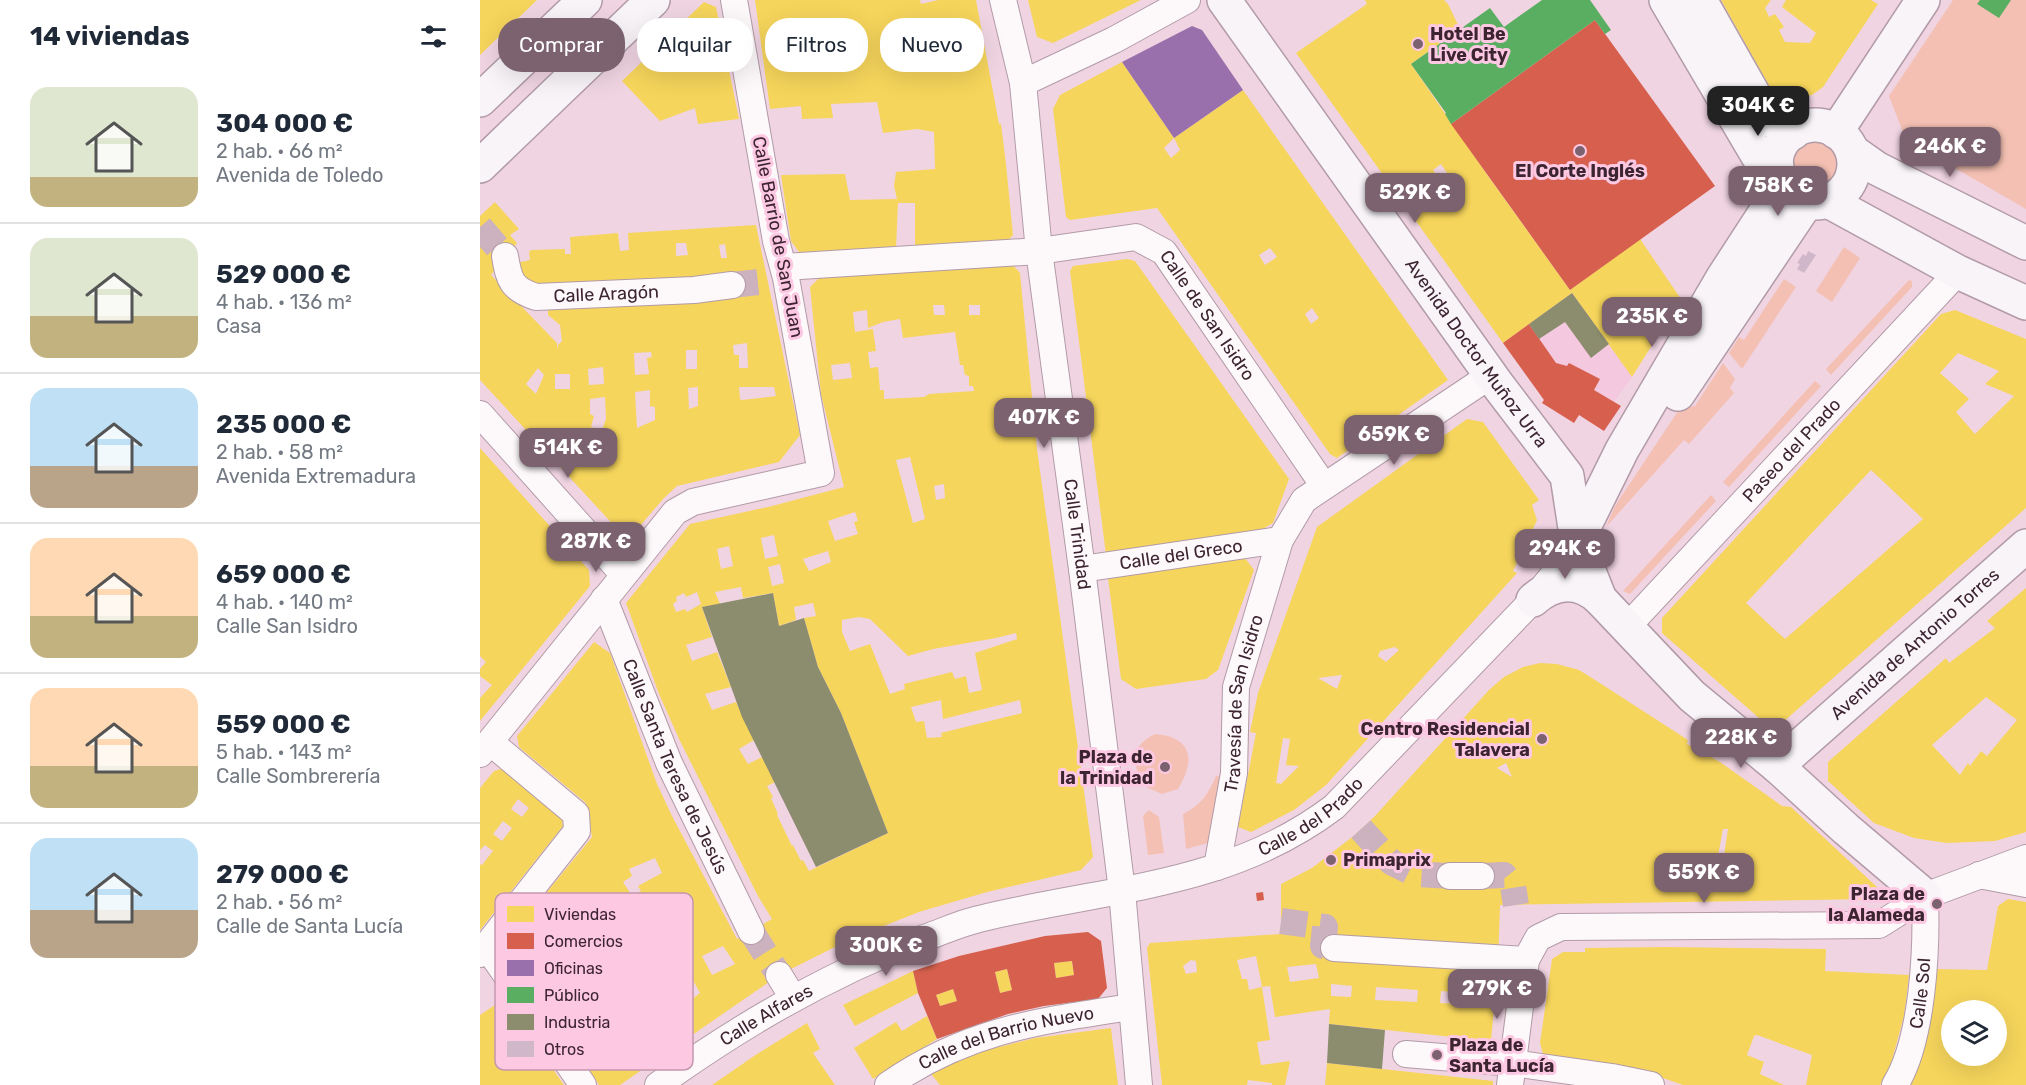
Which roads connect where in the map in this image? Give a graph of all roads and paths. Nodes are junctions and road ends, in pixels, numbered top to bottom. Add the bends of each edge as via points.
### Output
1 (585, 0) edge
2 (653, 0) edge
3 (734, 0) edge
4 (1003, 0) edge
5 (1187, 0) edge
6 (1224, 0) edge
7 (1666, 0) edge
8 (1700, 0) edge
9 (1923, 0) edge
10 (1023, 83) junction
11 (480, 100) edge
12 (1793, 133) junction
13 (1844, 142) junction
14 (480, 166) edge
15 (1799, 189) junction
16 (2026, 243) edge
17 (1040, 251) junction
18 (505, 256) tunnel mouth
19 (1958, 272) junction
20 (779, 275) junction
21 (732, 285) tunnel mouth
22 (2026, 303) edge
23 (1491, 375) junction
24 (480, 414) edge
25 (1622, 450) junction
26 (1567, 476) junction
27 (1324, 486) junction
28 (1280, 540) junction
29 (1576, 541) junction
30 (2026, 546) edge
31 (1082, 569) junction
32 (623, 574) junction
33 (604, 599) junction
34 (1600, 599) junction
35 (1533, 600) junction
36 (1626, 627) junction
37 (485, 748) edge
38 (1778, 766) junction
39 (2026, 858) edge
40 (1216, 867) junction
41 (1979, 875) junction
42 (1450, 876) tunnel mouth
43 (1481, 876) tunnel mouth
44 (2026, 884) edge
45 (1122, 891) junction
46 (528, 893) edge
47 (1925, 896) junction
48 (751, 931) tunnel mouth
49 (495, 935) edge
50 (1334, 948) dead end
51 (483, 950) edge
52 (1526, 960) junction
53 (495, 966) edge
54 (779, 975) tunnel mouth
55 (793, 998) junction
56 (1119, 1009) junction
57 (1406, 1054) dead end
58 (693, 1060) edge
59 (571, 1070) edge
60 (679, 1070) edge
61 (1512, 1074) edge
62 (582, 1085) edge
63 (658, 1085) edge
64 (888, 1085) edge
65 (1139, 1085) edge
66 (1651, 1085) edge
67 (1895, 1085) edge

1 - 11 street
2 - 14 street
3 - 20 street, Calle Barrio de San Juan
4 - 10 street, Calle Trinidad
5 - 10 street
6 - 23 street, Avenida Doctor Muñoz Urra
7 - 15 street via 1758,156
8 - 12 street via 1767,118
9 - 13 street
10 - 17 street, Calle Trinidad
12 - 13 street via 1817,126
12 - 15 street via 1780,148
13 - 15 street via 1853,169 1843,191
13 - 16 street via 1876,168
15 - 19 street
15 - 25 street via 1722,279
15 - 29 street
17 - 20 street, Calle de San Isidro
17 - 27 street, Calle de San Isidro via 1137,237 1164,252
17 - 31 street, Calle Trinidad
18 - 21 street, Calle Aragón via 509,279 521,292 536,297
19 - 22 street
19 - 36 street, Paseo del Prado
20 - 32 street, Calle Barrio de San Juan via 821,473 693,502 675,512
23 - 26 street, Avenida Doctor Muñoz Urra
23 - 27 street, Travesía de San Isidro
24 - 32 street
25 - 26 street via 1610,468 1589,485 1574,483
25 - 29 street
26 - 29 street, Avenida Doctor Muñoz Urra
27 - 28 street, Travesía de San Isidro via 1304,500
28 - 31 street, Calle del Greco
28 - 40 street, Travesía de San Isidro via 1236,687 1234,773
29 - 34 street, Avenida Doctor Muñoz Urra
29 - 35 street, Calle del Prado
30 - 38 street, Avenida de Antonio Torres
31 - 45 street, Calle Trinidad
32 - 33 street
33 - 37 street
33 - 48 street, Calle Santa Teresa de Jesús via 669,763
34 - 35 street via 1585,588 1566,584 1548,588
34 - 36 street
35 - 40 street, Calle del Prado via 1334,807 1275,845
36 - 38 street via 1692,696
37 - 46 street via 576,814 577,831
38 - 47 street
39 - 41 street
40 - 45 street, Calle del Prado
41 - 44 street
41 - 47 street
42 - 43 street
45 - 55 street, Calle Alfares via 977,919 885,953
45 - 56 street, Calle Trinidad
47 - 52 street via 1879,925 1561,927 1538,938
47 - 67 street, Calle Sol via 1918,1020
49 - 51 street
50 - 52 street
51 - 53 street
52 - 61 street
54 - 55 street
55 - 58 street, Calle Alfares
56 - 64 street, Calle del Barrio Nuevo via 1043,1020 990,1034 924,1062
56 - 65 street, Calle Trinidad
57 - 61 street
59 - 62 street
60 - 63 street, Calle Alfares
61 - 66 street via 1612,1077

